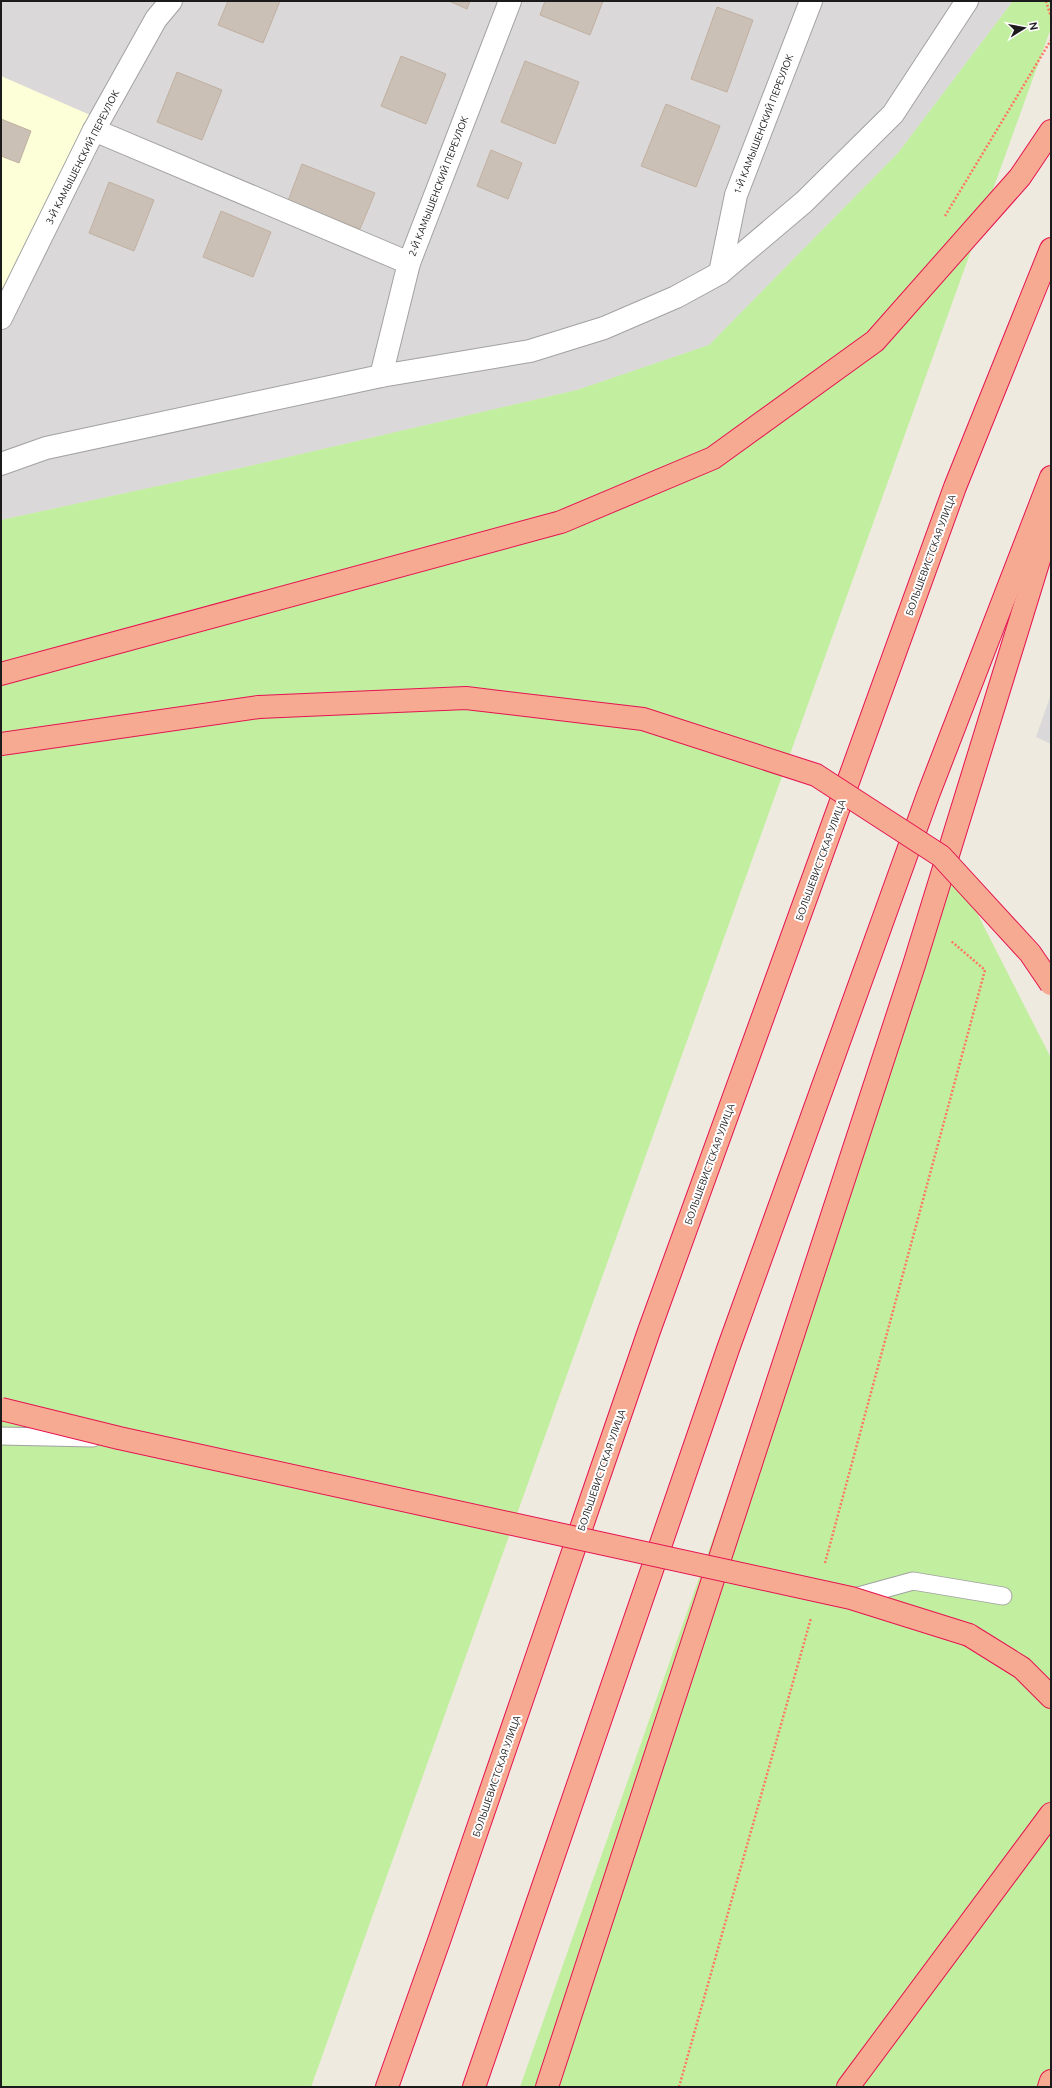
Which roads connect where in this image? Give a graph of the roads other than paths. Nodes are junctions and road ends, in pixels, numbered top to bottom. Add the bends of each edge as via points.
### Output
1 (171, 1) edge
2 (510, 1) edge
3 (810, 1) edge
4 (967, 1) edge
5 (94, 130) junction
6 (1051, 131) edge
7 (1051, 249) edge
8 (409, 263) junction
9 (720, 273) junction
10 (1, 318) edge
11 (381, 376) junction
12 (1, 464) edge
13 (1051, 477) edge
14 (1051, 521) edge
15 (1, 674) edge
16 (1, 744) edge
17 (1051, 984) edge
18 (1, 1409) edge
19 (1, 1436) edge
20 (119, 1438) junction
21 (1003, 1596) dead end
22 (851, 1598) junction
23 (1051, 1697) edge
24 (1051, 1814) edge
25 (1051, 2081) edge
26 (387, 2087) edge
27 (474, 2087) edge
28 (547, 2087) edge
29 (848, 2087) edge
30 (1049, 2087) edge

1 - 5 street, 3-Й КАМЫШЕНСКИЙ ПЕРЕУЛОК via 156,19
2 - 8 street, 2-Й КАМЫШЕНСКИЙ ПЕРЕУЛОК
3 - 9 street, 1-Й КАМЫШЕНСКИЙ ПЕРЕУЛОК via 736,195
4 - 9 street via 893,114 804,202
5 - 8 street
5 - 10 street, 3-Й КАМЫШЕНСКИЙ ПЕРЕУЛОК
6 - 15 highway via 1020,177 875,340 713,458 561,522
7 - 26 highway, БОЛЬШЕВИСТСКАЯ УЛИЦА via 955,487 673,1264
8 - 11 street, 2-Й КАМЫШЕНСКИЙ ПЕРЕУЛОК
9 - 11 street via 676,297 612,325 530,351
11 - 12 street via 46,448
13 - 27 highway via 928,795 728,1349
14 - 28 highway via 912,972
16 - 17 highway, bridge via 259,707 466,698 643,719 816,775 941,856 1030,953
18 - 20 highway, bridge
19 - 20 lane, bridge
20 - 22 highway, bridge
21 - 22 lane via 913,1581
22 - 23 highway, bridge via 969,1635 1022,1668
24 - 29 highway
25 - 30 highway

